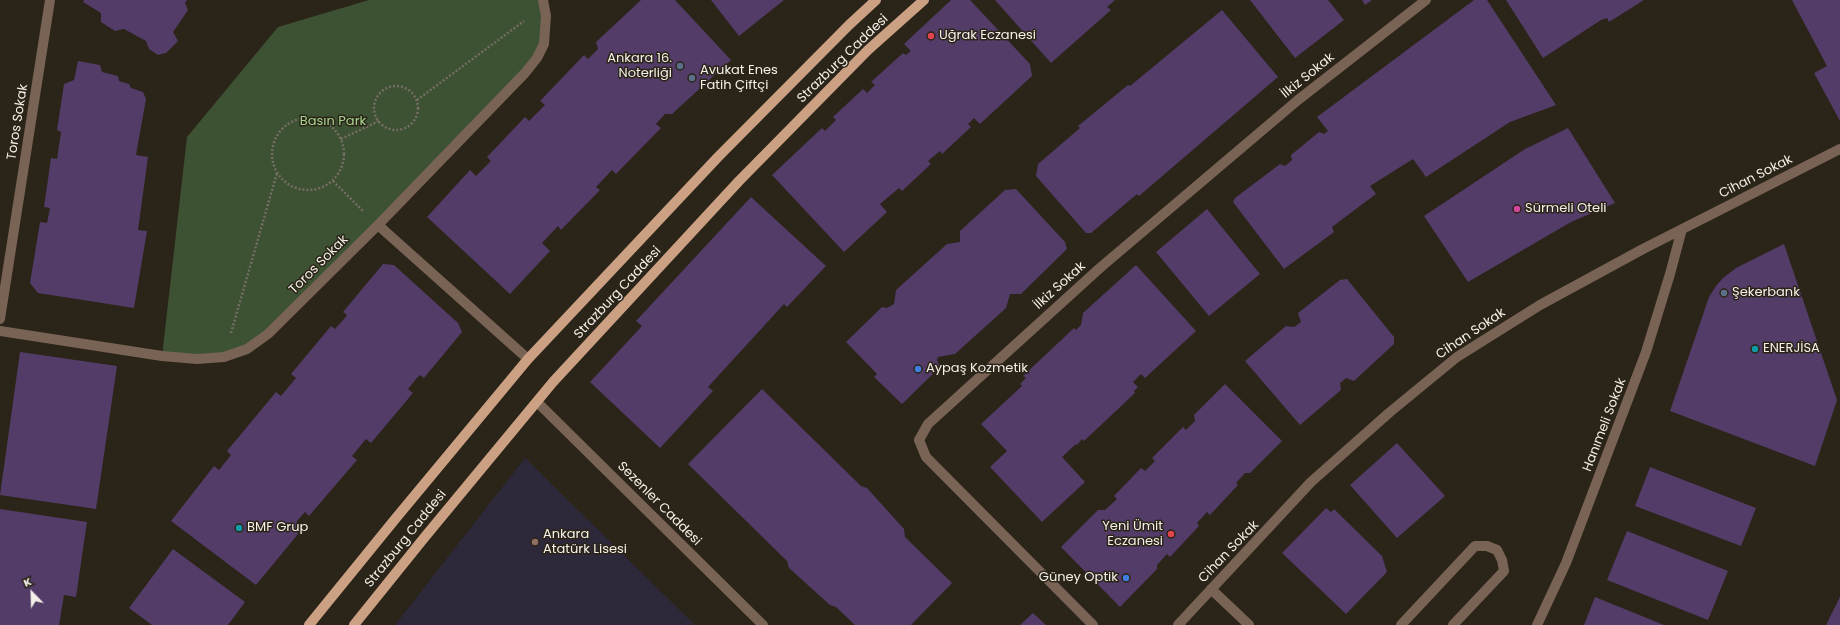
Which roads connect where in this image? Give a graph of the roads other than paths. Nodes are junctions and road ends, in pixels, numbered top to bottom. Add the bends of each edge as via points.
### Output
1 (50, 0) edge
2 (876, 0) edge
3 (924, 0) edge
4 (1426, 0) edge
5 (544, 3) edge
6 (1840, 149) edge
7 (378, 225) junction
8 (1682, 229) junction
9 (0, 319) edge
10 (0, 331) edge
11 (528, 359) junction
12 (537, 402) junction
13 (1211, 589) junction
14 (309, 625) edge
15 (354, 625) edge
16 (763, 625) edge
17 (1093, 625) edge
18 (1178, 625) edge
19 (1249, 625) edge
20 (1401, 625) edge
21 (1453, 625) edge
22 (1537, 625) edge

1 - 9 street, Toros Sokak
2 - 11 main road, Strazburg Caddesi via 848,25 718,157
3 - 12 main road, Strazburg Caddesi via 868,50 739,181
4 - 17 street, İlkiz Sokak via 1298,100 1101,267 928,424 919,440 926,457
5 - 7 street, Toros Sokak via 544,44 536,58
6 - 8 street, Cihan Sokak
7 - 10 street, Toros Sokak via 268,334 247,349 224,357 197,359 162,356
7 - 11 street
8 - 13 street, Cihan Sokak via 1540,305 1457,357 1311,482
8 - 22 street, Hanımeli Sokak via 1646,352 1566,563
11 - 14 main road, Strazburg Caddesi
12 - 15 main road, Strazburg Caddesi
12 - 16 street, Sezenler Caddesi
13 - 18 street, Cihan Sokak
13 - 19 street
20 - 21 street via 1475,546 1487,546 1497,550 1504,571

